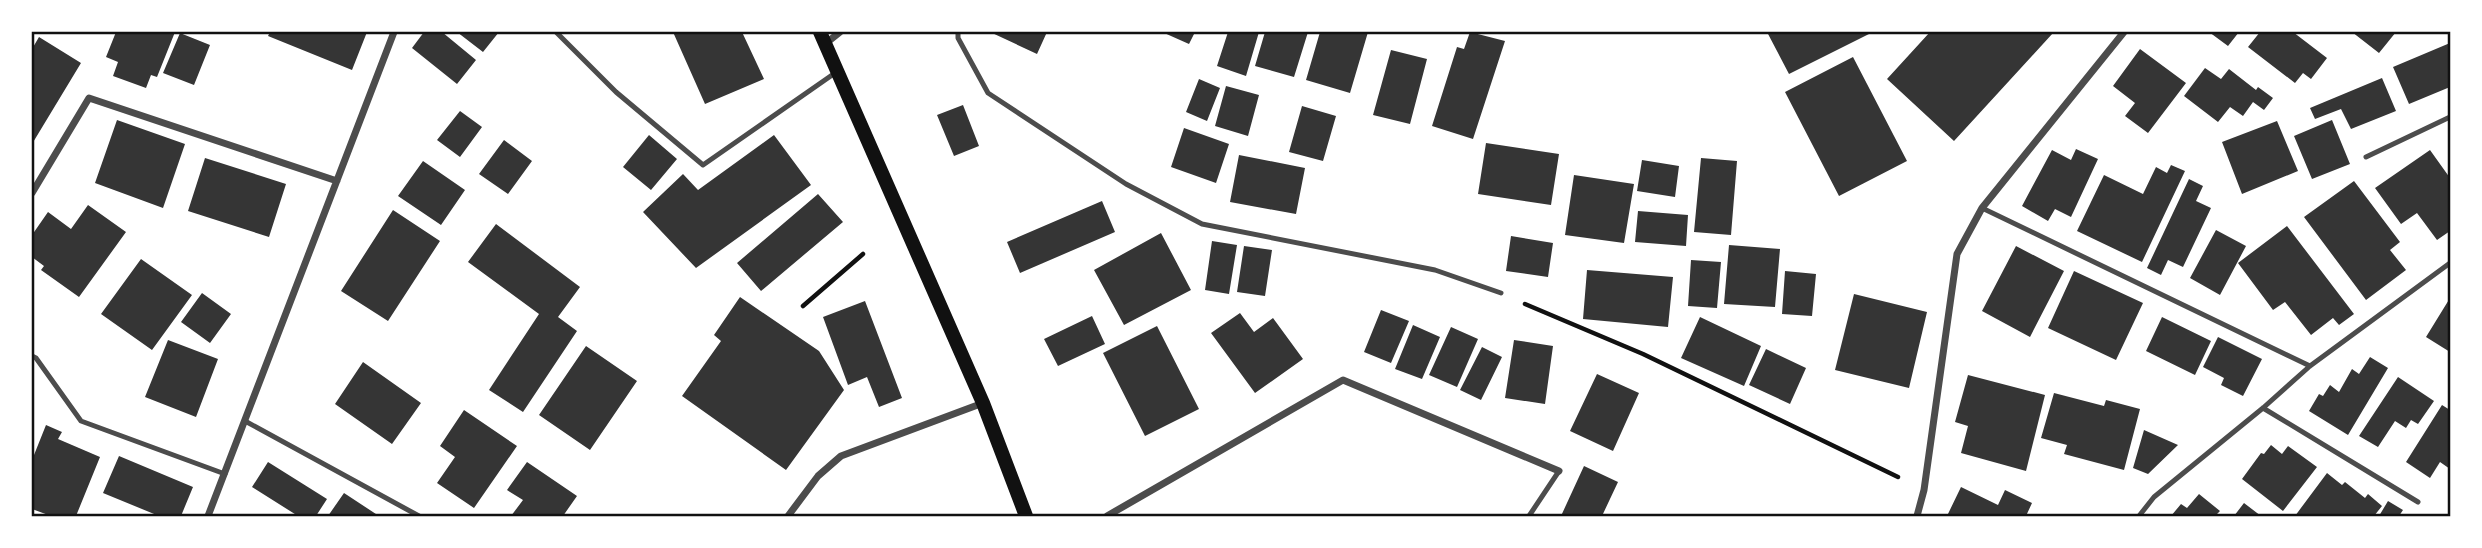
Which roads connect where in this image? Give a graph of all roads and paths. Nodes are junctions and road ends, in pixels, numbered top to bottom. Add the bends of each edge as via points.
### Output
1 (394, 32) edge
2 (556, 32) edge
3 (840, 32) edge
4 (958, 32) edge
5 (2124, 32) edge
6 (822, 38) edge
7 (838, 71) junction
8 (2451, 117) edge
9 (2366, 157) dead end
10 (337, 181) junction
11 (32, 192) edge
12 (1982, 208) junction
13 (863, 254) dead end
14 (2451, 263) edge
15 (1501, 293) joint
16 (803, 306) dead end
17 (32, 356) edge
18 (2310, 366) junction
19 (983, 403) junction
20 (2263, 408) junction
21 (245, 421) junction
22 (1559, 471) joint
23 (225, 474) junction
24 (1924, 490) junction
25 (2418, 502) dead end
26 (208, 516) edge
27 (419, 516) edge
28 (788, 516) edge
29 (1026, 516) edge
30 (1107, 516) edge
31 (1529, 516) edge
32 (1917, 516) edge
33 (2139, 516) edge

1 - 10 street
2 - 7 lane via 616,92 703,164
3 - 6 street
4 - 15 lane via 988,93 1126,184 1202,224 1435,270
5 - 12 street
6 - 7 main road
7 - 19 main road
8 - 9 lane
10 - 11 street via 89,98
10 - 21 street
12 - 18 lane
12 - 24 street via 1957,254
13 - 16 path
14 - 18 lane
15 - 24 path via 1643,354
17 - 23 lane via 81,421
18 - 20 lane
19 - 28 street via 841,456 818,476
19 - 29 main road
20 - 25 lane
20 - 33 lane via 2154,496
21 - 23 street
21 - 27 lane
22 - 30 street via 1343,380
22 - 31 lane
23 - 26 street
24 - 32 street

